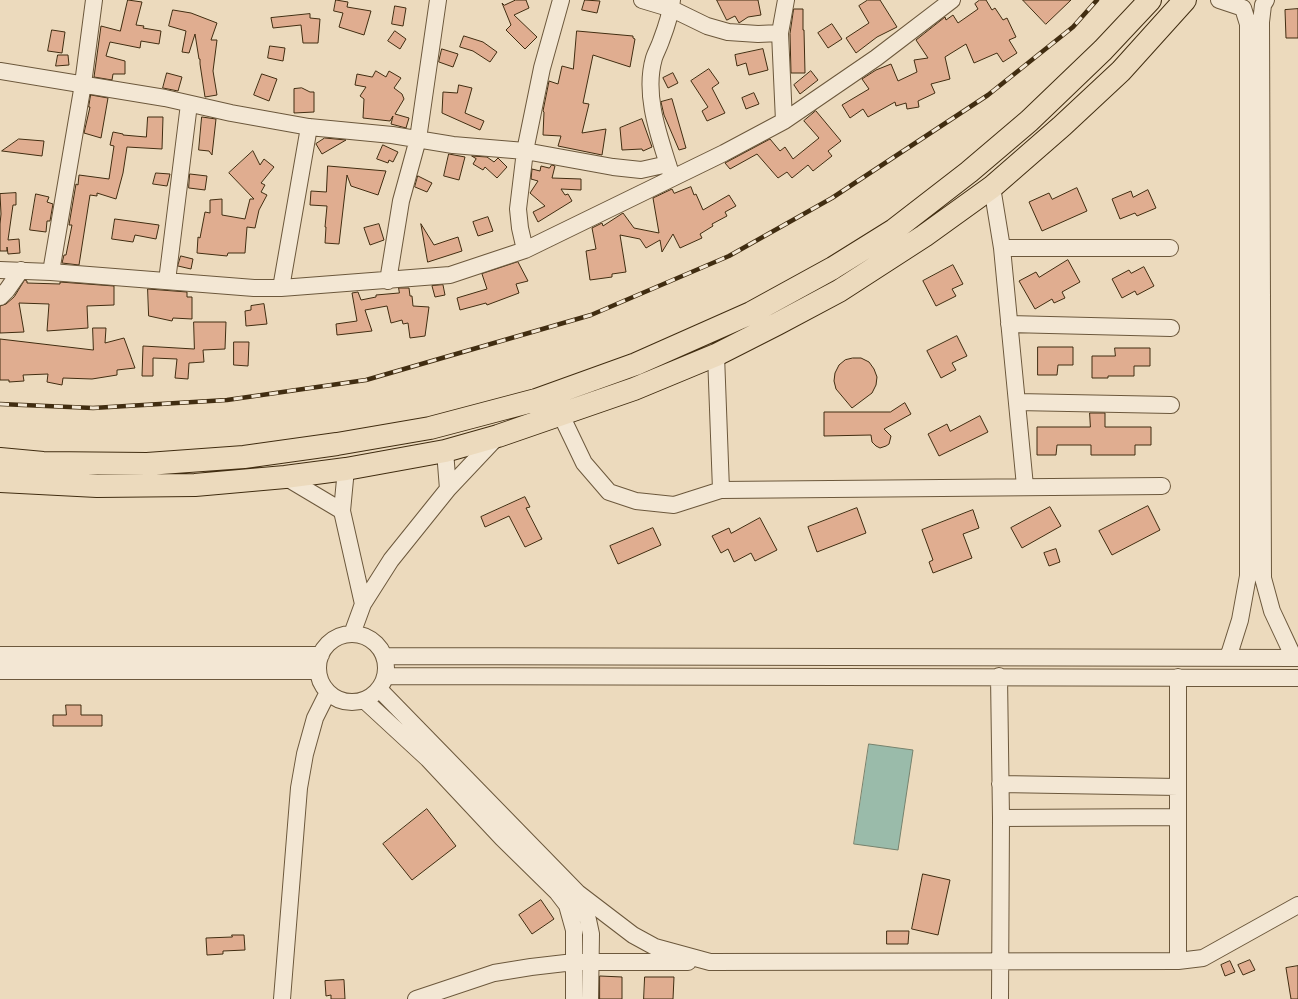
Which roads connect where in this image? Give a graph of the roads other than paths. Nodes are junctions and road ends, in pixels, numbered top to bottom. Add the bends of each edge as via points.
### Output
1 (94, 0) edge
2 (438, 0) edge
3 (561, 0) edge
4 (642, 0) edge
5 (786, 0) edge
6 (952, 0) edge
7 (1150, 0) edge
8 (1185, 0) edge
9 (1219, 0) edge
10 (1265, 3) edge
11 (1242, 4) edge
12 (672, 5) edge
13 (934, 5) edge
14 (780, 33) junction
15 (0, 71) edge
16 (83, 84) junction
17 (189, 104) junction
18 (784, 121) junction
19 (309, 127) junction
20 (418, 139) junction
21 (525, 151) junction
22 (670, 171) junction
23 (992, 187) junction
24 (1002, 248) junction
25 (1170, 248) dead end
26 (525, 250) junction
27 (0, 270) edge
28 (21, 270) junction
29 (51, 272) junction
30 (167, 281) junction
31 (388, 281) junction
32 (281, 288) junction
33 (0, 298) edge
34 (1009, 324) junction
35 (1171, 328) dead end
36 (716, 355) junction
37 (1017, 402) junction
38 (1171, 405) dead end
39 (561, 415) junction
40 (498, 436) junction
41 (445, 451) junction
42 (0, 459) edge
43 (346, 469) junction
44 (285, 477) junction
45 (1255, 480) junction
46 (0, 481) edge
47 (1025, 486) junction
48 (1162, 486) dead end
49 (448, 489) junction
50 (721, 490) junction
51 (342, 511) junction
52 (363, 604) junction
53 (352, 634) junction
54 (0, 655) edge
55 (321, 655) junction
56 (384, 656) junction
57 (1228, 658) junction
58 (1296, 658) edge
59 (0, 671) edge
60 (318, 671) junction
61 (999, 676) junction
62 (1178, 677) junction
63 (1298, 678) edge
64 (382, 683) junction
65 (328, 692) junction
66 (364, 700) junction
67 (1000, 784) junction
68 (1178, 787) junction
69 (1001, 818) junction
70 (1178, 818) junction
71 (578, 893) junction
72 (1298, 905) edge
73 (1001, 961) junction
74 (1178, 961) junction
75 (574, 962) junction
76 (591, 962) junction
77 (710, 962) junction
78 (438, 995) edge
79 (282, 999) edge
80 (416, 999) edge
81 (574, 999) edge
82 (590, 999) edge
83 (1000, 999) edge

1 - 16 street
2 - 20 street
3 - 21 street via 542,68
4 - 12 street
5 - 14 street
6 - 13 street
7 - 42 highway via 1103,50 1029,121 894,230 833,268 751,313 636,364 528,402 430,428 337,444 244,457 147,464 42,463
8 - 23 highway via 1121,70
9 - 11 street
10 - 11 street via 1257,7
10 - 45 street via 1261,22
11 - 45 street via 1248,24
12 - 14 street via 707,26 728,32
12 - 22 street via 654,58 650,80 653,106
13 - 18 street via 876,58
14 - 18 street
15 - 16 street
16 - 17 street
16 - 29 street
17 - 19 street
17 - 30 street
18 - 22 street
19 - 20 street
19 - 32 street
20 - 21 street via 452,145
20 - 31 street via 401,200
21 - 22 street via 620,168
21 - 26 street via 518,209
22 - 26 street via 614,206
23 - 24 street
23 - 36 highway via 924,236 839,291
24 - 25 street
24 - 34 street
26 - 31 street via 450,275
27 - 28 street
28 - 29 street
28 - 33 street
29 - 30 street
30 - 32 street
31 - 32 street
34 - 35 street
34 - 37 street
36 - 39 highway via 634,389
36 - 50 street
37 - 38 street
37 - 47 street
39 - 40 highway
39 - 50 street via 584,463 609,492 636,502 674,505
40 - 41 highway
40 - 49 street
41 - 43 highway
41 - 49 street
43 - 44 highway
43 - 51 street
44 - 46 highway via 195,485 97,486
44 - 51 street
45 - 57 street via 1248,576 1240,620
45 - 58 street via 1263,578 1272,611
47 - 48 street
47 - 50 street
49 - 52 street via 391,560
51 - 52 street
52 - 53 street
53 - 55 street via 333,640
53 - 56 street via 371,640
54 - 55 street
55 - 60 street
56 - 57 street
56 - 64 street via 386,666
57 - 58 street
59 - 60 street
60 - 65 street via 321,682
61 - 62 street
61 - 64 street
61 - 67 street
62 - 63 street
62 - 68 street
64 - 66 street via 372,696
64 - 71 street
65 - 66 street via 344,701
65 - 79 street via 315,718 299,788
66 - 75 street via 428,759 567,904 574,930
67 - 68 street
67 - 69 street
68 - 70 street
69 - 70 street
69 - 73 street
70 - 74 street
71 - 76 street via 592,934
71 - 77 street via 633,935 655,947
72 - 74 street via 1203,958
73 - 74 street
73 - 77 street
73 - 83 street
75 - 76 street
75 - 78 street via 494,973
75 - 81 street
76 - 77 street
76 - 82 street
78 - 80 street

